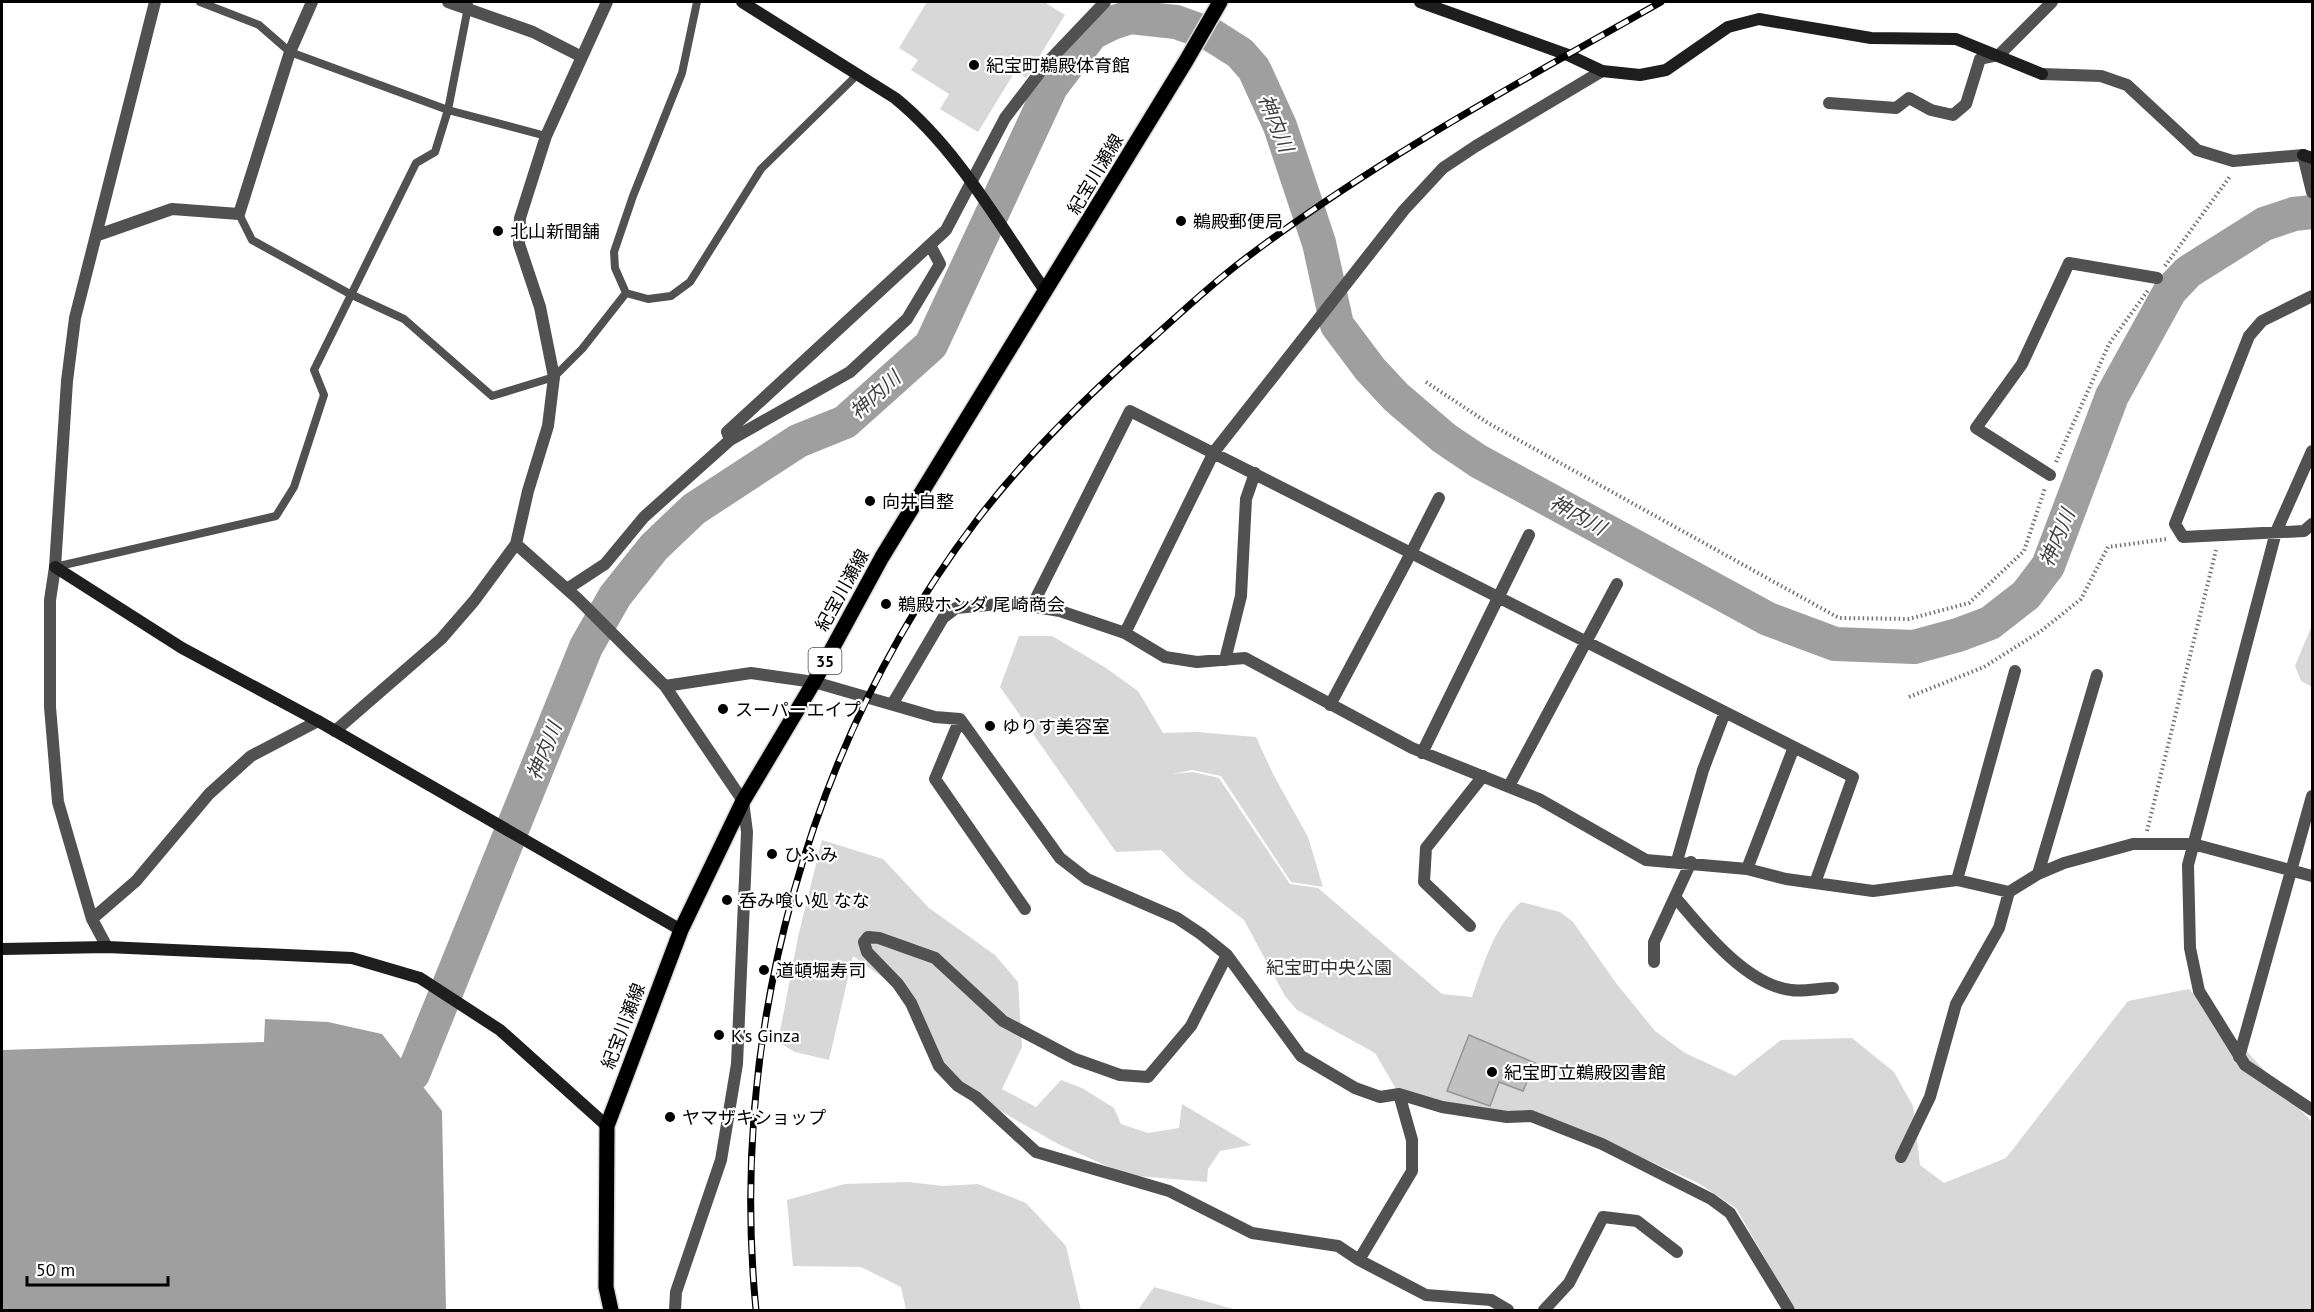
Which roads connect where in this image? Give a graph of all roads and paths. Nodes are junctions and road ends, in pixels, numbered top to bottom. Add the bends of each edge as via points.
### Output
1 (155, 2) edge
2 (200, 2) edge
3 (312, 2) edge
4 (448, 2) edge
5 (607, 2) edge
6 (697, 2) edge
7 (742, 2) edge
8 (1104, 2) edge
9 (1220, 2) edge
10 (1420, 2) edge
11 (2052, 2) edge
12 (467, 5) edge
13 (290, 52) junction
14 (1999, 55) junction
15 (582, 57) junction
16 (1602, 71) junction
17 (857, 75) junction
18 (1829, 103) dead end
19 (448, 110) junction
20 (546, 136) junction
21 (2308, 157) edge
22 (2242, 160) junction
23 (971, 183) junction
24 (2313, 192) edge
25 (239, 214) junction
26 (98, 235) junction
27 (930, 245) junction
28 (2157, 278) junction
29 (1046, 292) junction
30 (626, 293) junction
31 (350, 294) junction
32 (2313, 296) edge
33 (554, 377) junction
34 (1426, 382) dead end
35 (730, 440) junction
36 (2313, 451) edge
37 (1214, 452) junction
38 (1255, 473) junction
39 (2050, 475) junction
40 (1439, 498) dead end
41 (2313, 524) edge
42 (2276, 531) junction
43 (1529, 535) dead end
44 (2220, 535) junction
45 (2183, 537) junction
46 (516, 544) junction
47 (1411, 553) junction
48 (55, 567) junction
49 (1617, 584) dead end
50 (567, 590) junction
51 (1498, 598) junction
52 (1032, 606) junction
53 (1125, 633) junction
54 (1586, 642) junction
55 (1225, 660) junction
56 (2015, 671) dead end
57 (2097, 675) dead end
58 (814, 682) junction
59 (665, 686) junction
60 (1909, 697) dead end
61 (894, 703) junction
62 (1330, 705) junction
63 (1725, 712) junction
64 (960, 719) junction
65 (318, 721) junction
66 (335, 731) junction
67 (1794, 747) junction
68 (1422, 753) junction
69 (1483, 776) junction
70 (1509, 786) junction
71 (2313, 796) edge
72 (743, 801) junction
73 (2144, 844) junction
74 (2193, 844) junction
75 (1677, 861) junction
76 (1691, 862) junction
77 (1747, 869) junction
78 (2291, 871) junction
79 (2038, 874) junction
80 (2313, 876) edge
81 (1957, 880) junction
82 (1815, 883) junction
83 (2009, 892) junction
84 (1675, 897) junction
85 (1024, 909) dead end
86 (92, 919) junction
87 (1470, 926) dead end
88 (681, 930) junction
89 (107, 947) junction
90 (2, 949) edge
91 (1227, 955) junction
92 (1654, 962) dead end
93 (1833, 988) dead end
94 (2239, 1057) junction
95 (1399, 1094) junction
96 (2313, 1110) edge
97 (608, 1126) junction
98 (1901, 1157) dead end
99 (1677, 1252) dead end
100 (1359, 1260) junction
101 (611, 1311) edge
102 (675, 1311) edge
103 (1508, 1311) edge
104 (1544, 1311) edge
105 (1789, 1311) edge

1 - 26 street
2 - 13 lane via 259,25
3 - 13 street
4 - 12 street
5 - 15 street
6 - 30 lane via 682,74 614,252 615,268
7 - 17 street
8 - 23 street via 1047,63 1005,118
9 - 29 main road, 紀宝川瀬線 / 35
10 - 16 street
11 - 14 street
12 - 15 street
12 - 19 lane
13 - 19 lane
13 - 25 street
14 - 16 street via 1956,39 1871,38 1758,19 1728,27 1666,70 1640,75
14 - 18 street via 1980,58 1966,104 1953,115 1931,110 1909,98 1896,108
14 - 22 street via 2042,75 2101,76 2127,85 2197,150
15 - 20 street
16 - 37 street via 1443,168 1404,210
17 - 23 street via 914,114
17 - 30 lane via 761,169 690,282 671,296 648,299
19 - 20 lane
19 - 31 lane via 435,152 416,163
20 - 33 street via 520,218 519,244 540,307
21 - 22 street
21 - 24 street
22 - 28 path
23 - 27 street via 946,230
23 - 29 street
25 - 26 street via 172,209
25 - 31 lane via 252,240
26 - 48 street via 75,318
27 - 35 street via 727,432
27 - 35 street via 940,264 907,319 850,372
28 - 39 path via 2109,344
28 - 39 street via 2069,263 2022,364 1976,428
29 - 58 main road, 紀宝川瀬線 / 35 via 882,556
30 - 33 lane via 582,349
31 - 33 lane via 404,319 492,396
31 - 48 lane via 314,370 324,395 294,487 276,516
32 - 45 street via 2262,321 2249,336 2175,524
33 - 46 street via 548,426
34 - 39 path via 1488,423 1839,618 1909,619 1969,603 2024,551
35 - 50 street via 644,517 605,564
36 - 42 street
37 - 38 street
37 - 52 street via 1130,411
37 - 53 street
38 - 47 street
38 - 55 street via 1246,500 1241,596
40 - 47 street
41 - 42 street via 2304,531
42 - 44 street
42 - 74 street
43 - 51 street
44 - 45 street
44 - 73 path
45 - 60 path via 2108,547 2081,599 2041,631 1984,667
46 - 50 street
46 - 66 street via 441,639
47 - 51 street
47 - 62 street
48 - 65 street via 182,648
48 - 86 street via 50,600 50,707 58,802
49 - 54 street
50 - 59 street
51 - 54 street
51 - 68 street
52 - 53 street via 1060,611
52 - 61 street via 1010,603 956,608 943,618
53 - 55 street via 1165,657 1197,662
54 - 63 street
54 - 70 street
55 - 62 street via 1245,658
56 - 81 street
57 - 79 street
58 - 59 street via 751,673
58 - 61 street
58 - 72 main road, 紀宝川瀬線 / 35
59 - 72 street
61 - 64 street via 935,717
62 - 68 street
63 - 67 street
63 - 75 street via 1703,770
64 - 85 street via 935,779
64 - 91 street via 1060,858 1087,879 1177,918
65 - 66 street
65 - 86 street via 251,756 209,794 136,881
66 - 88 street
67 - 77 street
67 - 82 street via 1853,777
68 - 69 street
69 - 70 street
69 - 87 street via 1426,848 1424,882
70 - 75 street via 1646,860
71 - 78 street
72 - 88 main road, 紀宝川瀬線 / 35
72 - 102 street via 747,832 737,1064 721,1160 676,1292
73 - 74 street
73 - 79 street via 2076,860
74 - 78 street
74 - 94 street via 2188,865 2190,948 2199,991
75 - 76 street
76 - 77 street
76 - 84 street
77 - 82 street
78 - 80 street
78 - 94 street
79 - 83 street
81 - 82 street via 1873,891
81 - 83 street
83 - 98 street via 1999,928 1956,1004 1930,1097
84 - 92 street via 1654,942
84 - 93 street via 1720,950 1759,978 1790,990
86 - 89 street
88 - 97 main road, 紀宝川瀬線 / 35
89 - 90 street
89 - 97 street via 352,958 420,978 500,1030
91 - 95 street via 1301,1056 1355,1088 1380,1097
91 - 100 street via 1191,1026 1148,1077 1120,1075 1075,1059 1003,1021 935,958 879,938 868,937 864,942 867,952 911,1003 939,1066 1036,1152 1169,1191 1252,1233 1338,1246
94 - 96 street via 2245,1065
95 - 100 street via 1412,1140 1412,1171
95 - 105 street via 1442,1107 1507,1117 1530,1116 1602,1144 1711,1199 1730,1213
97 - 101 main road, 紀宝川瀬線 / 35 via 606,1287
99 - 104 street via 1637,1221 1603,1217 1569,1283
100 - 103 street via 1426,1295 1491,1300

